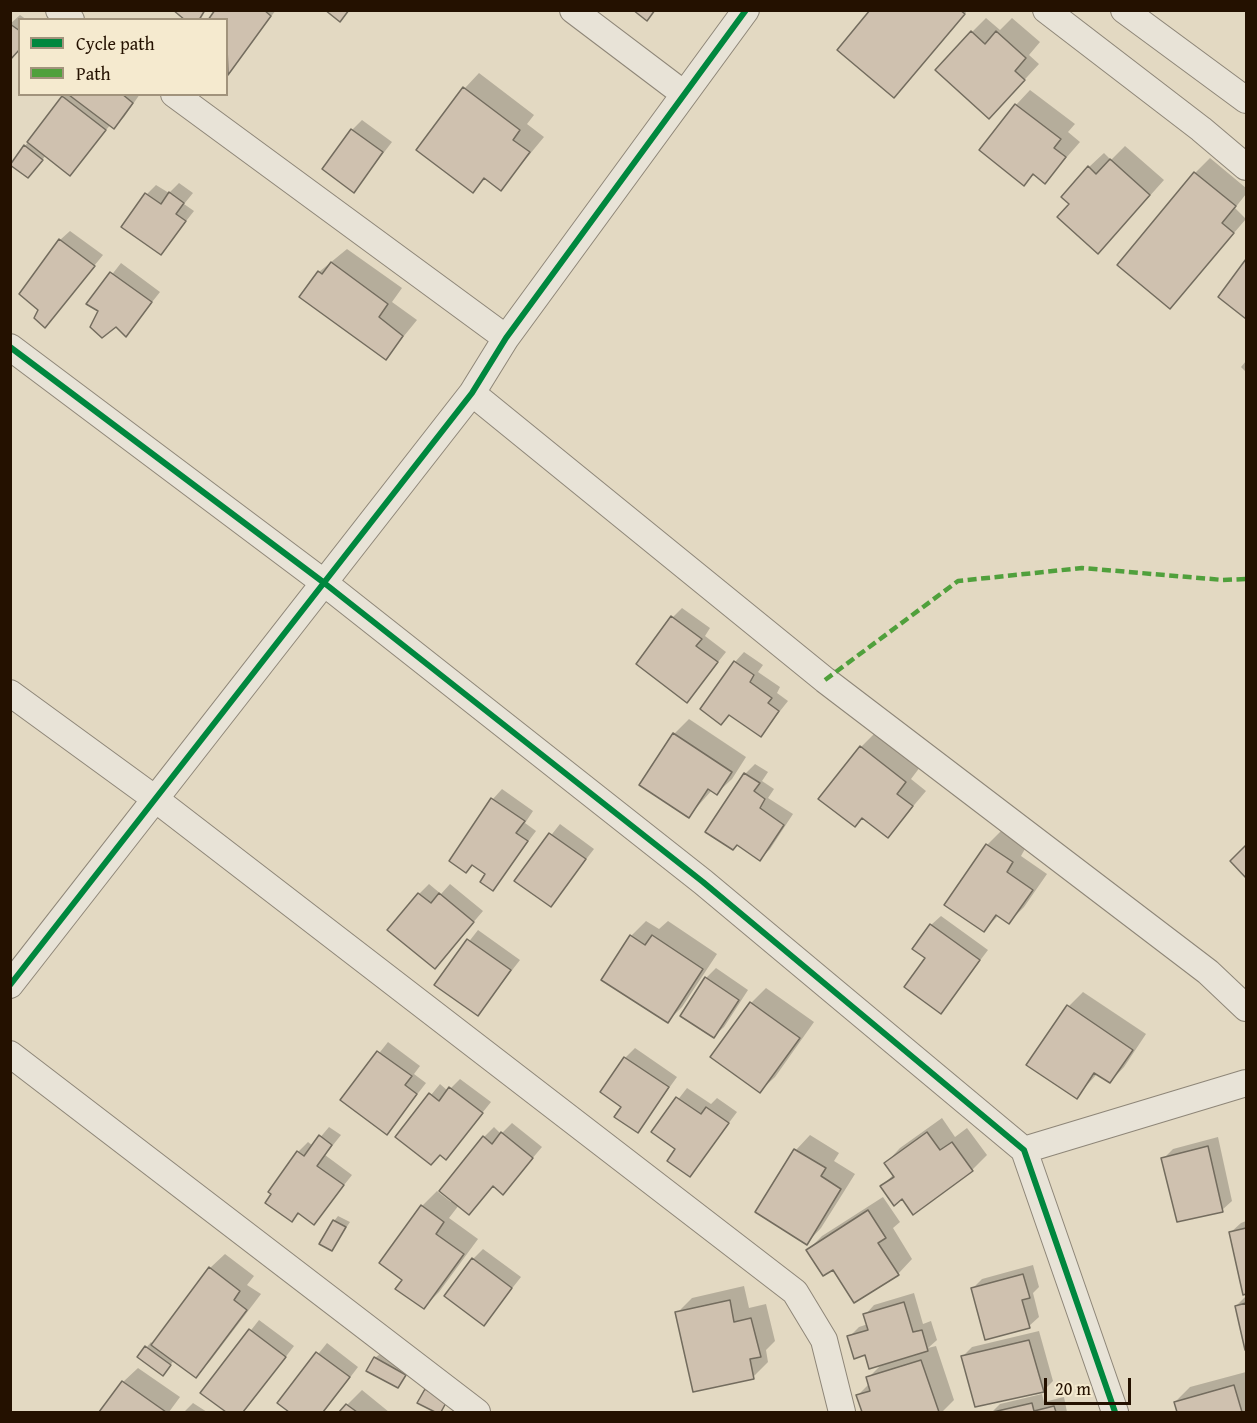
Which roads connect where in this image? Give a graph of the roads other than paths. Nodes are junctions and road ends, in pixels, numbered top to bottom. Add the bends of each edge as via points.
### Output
1 (573, 10) edge
2 (746, 10) edge
3 (1046, 10) edge
4 (1124, 10) edge
5 (684, 94) junction
6 (177, 96) edge
7 (1246, 100) edge
8 (1246, 167) edge
9 (506, 338) junction
10 (10, 347) edge
11 (472, 393) junction
12 (323, 582) junction
13 (10, 693) edge
14 (154, 798) junction
15 (10, 986) edge
16 (1246, 1008) edge
17 (10, 1054) edge
18 (1246, 1083) edge
19 (1024, 1149) junction
20 (477, 1413) edge
21 (842, 1413) edge
22 (1115, 1413) edge

1 - 5 street
2 - 5 street
3 - 8 street
4 - 7 street
5 - 9 street
6 - 9 street
9 - 11 street
10 - 12 street
11 - 12 street
11 - 16 street via 825,680 1208,972
12 - 14 street
12 - 19 street via 703,882
13 - 14 street
14 - 15 street
14 - 21 street via 795,1292 824,1340
17 - 20 street
18 - 19 street
19 - 22 street

